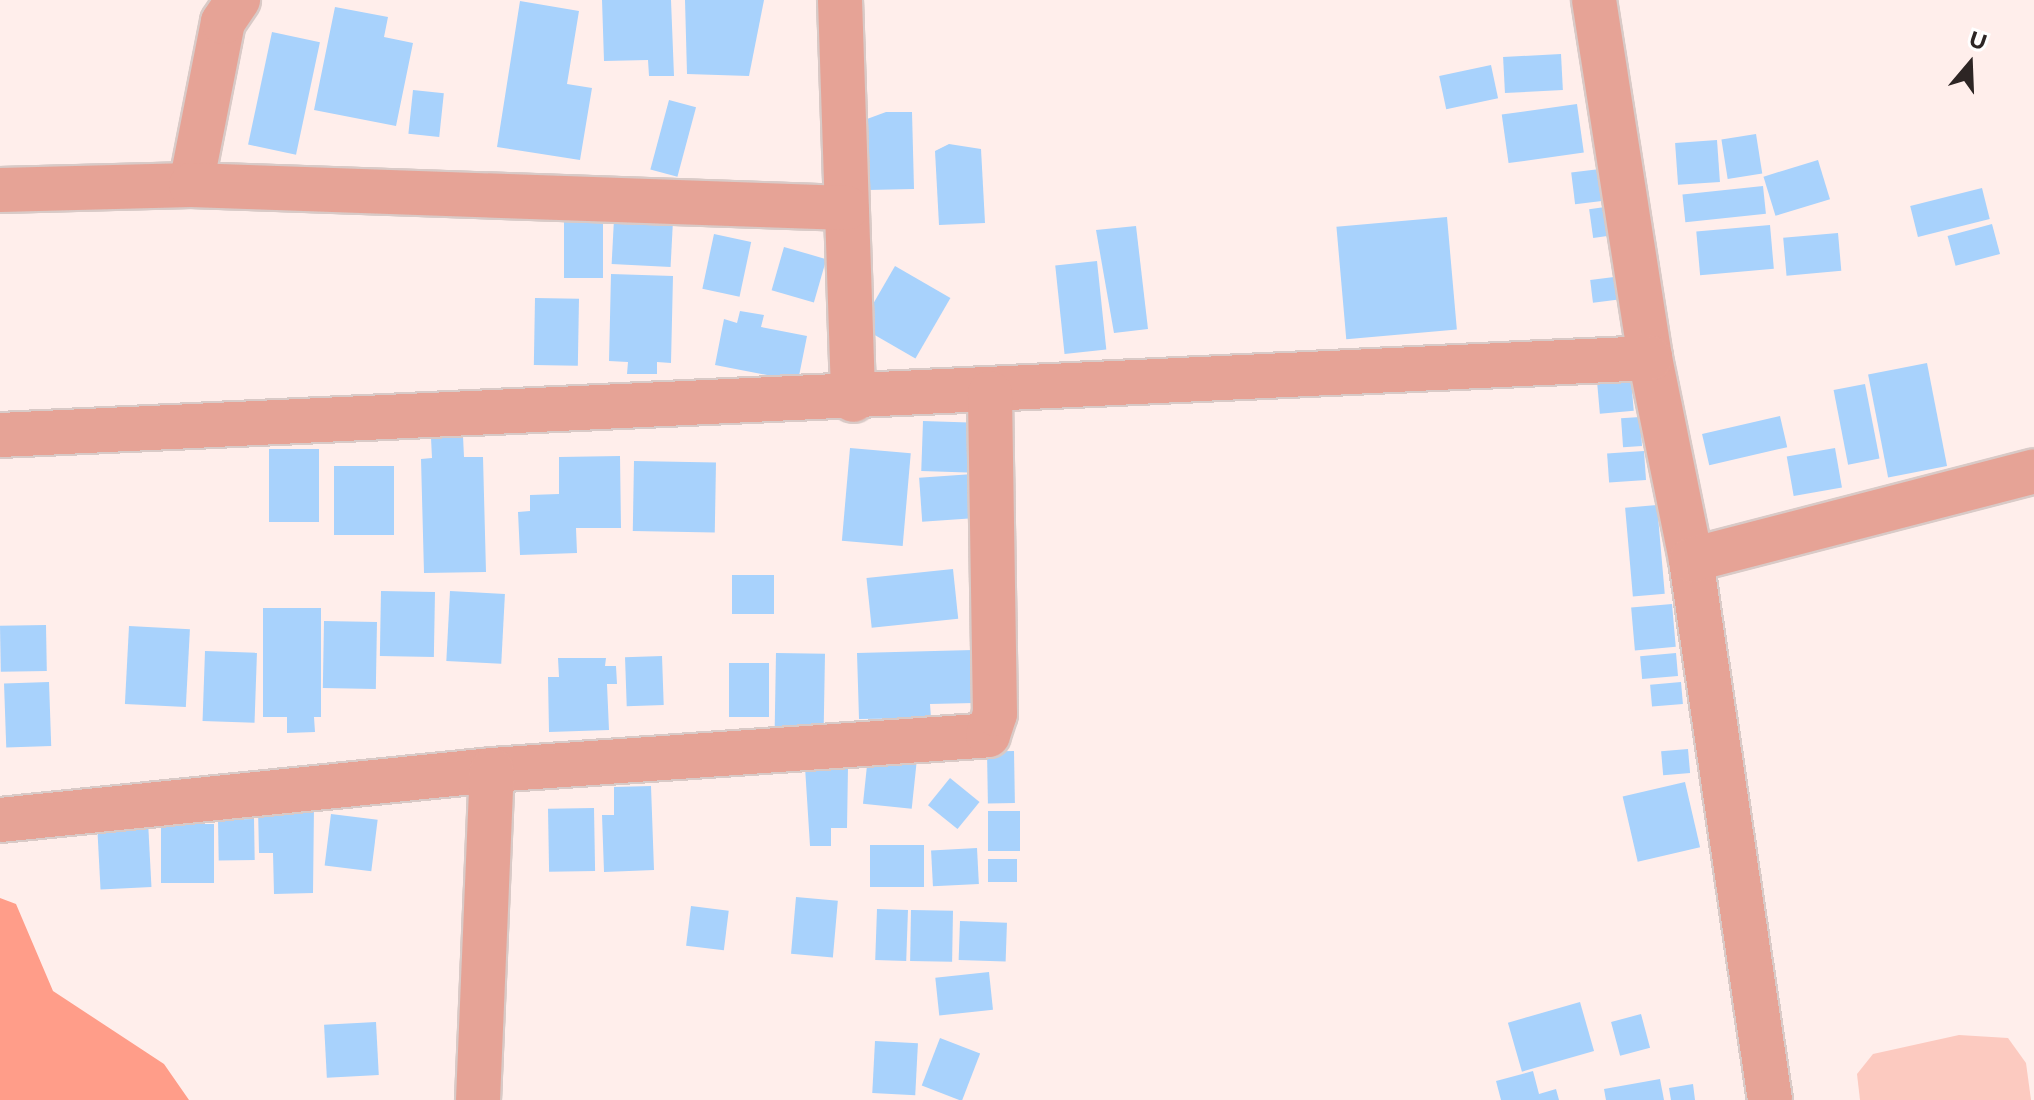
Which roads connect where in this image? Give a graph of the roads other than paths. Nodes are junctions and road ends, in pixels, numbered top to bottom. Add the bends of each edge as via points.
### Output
1 (238, 0) edge
2 (840, 0) edge
3 (1594, 0) edge
4 (191, 185) junction
5 (0, 190) edge
6 (847, 208) junction
7 (1650, 358) junction
8 (990, 393) junction
9 (853, 400) junction
10 (0, 435) edge
11 (2034, 471) edge
12 (1691, 560) junction
13 (492, 770) junction
14 (0, 820) edge
15 (478, 1100) edge
16 (1770, 1100) edge

1 - 4 street via 223,22
2 - 6 street
3 - 7 street
4 - 5 street
4 - 6 street
6 - 9 street
7 - 8 street
7 - 12 street
8 - 9 street
8 - 13 street via 995,714 988,735
9 - 10 street
11 - 12 street
12 - 16 street
13 - 14 street
13 - 15 street

